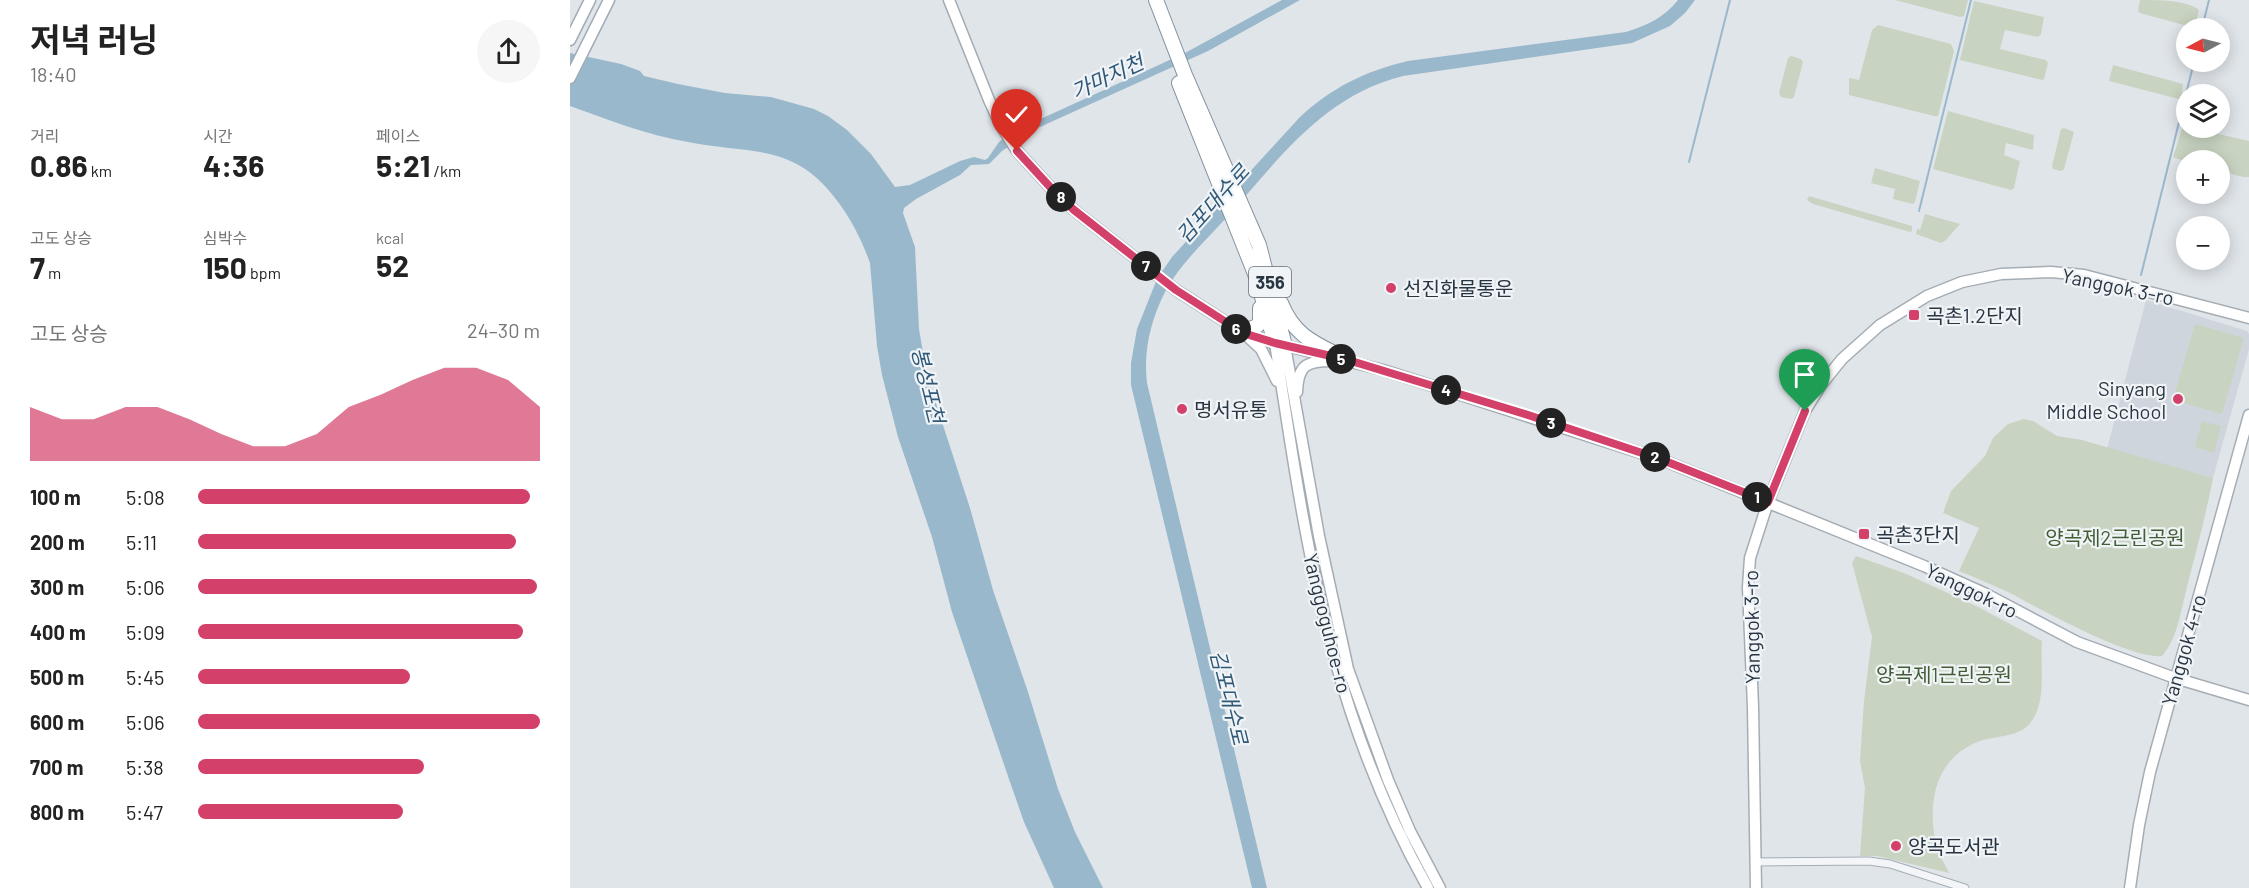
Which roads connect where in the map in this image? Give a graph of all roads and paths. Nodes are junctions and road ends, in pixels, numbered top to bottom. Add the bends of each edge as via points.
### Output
1 (590, 0) edge
2 (609, 0) edge
3 (949, 0) edge
4 (1147, 0) edge
5 (1156, 0) edge
6 (572, 35) edge
7 (1168, 44) junction
8 (1181, 76) junction
9 (570, 78) edge
10 (1259, 245) junction
11 (1257, 279) junction
12 (2249, 318) edge
13 (1238, 330) junction
14 (1280, 344) junction
15 (1348, 360) junction
16 (1283, 398) junction
17 (2249, 415) edge
18 (1299, 419) junction
19 (1768, 502) junction
20 (2175, 678) junction
21 (2249, 700) edge
22 (1756, 862) junction
23 (1428, 888) edge
24 (1440, 888) edge
25 (1756, 888) edge
26 (1965, 888) edge
27 (2130, 888) edge

1 - 6 street
2 - 9 street
3 - 13 street via 989,100 1017,151 1074,210 1174,288
4 - 7 highway, 356
5 - 7 highway, 356
7 - 8 highway, 356
8 - 10 highway, 356 via 1230,175
8 - 11 highway, 356
10 - 14 highway, 356
10 - 15 highway via 1287,318 1295,329
11 - 13 highway via 1260,323 1250,330
11 - 14 highway, 356
12 - 19 street, Yanggok 3-ro via 2071,273 2001,274 1945,288 1880,325 1842,359 1805,411
13 - 14 street, Yanggok-ro
13 - 16 street via 1261,348
14 - 15 street, Yanggok-ro
14 - 16 street, Yanggoguhoe-ro
14 - 18 street, Yanggoguhoe-ro
15 - 18 street via 1308,363 1302,369 1298,379
15 - 19 street, Yanggok-ro via 1660,459
16 - 23 street, Yanggoguhoe-ro via 1309,544 1339,675 1381,794
17 - 20 street, Yanggok 4-ro
18 - 24 street, Yanggoguhoe-ro via 1348,669 1388,780
19 - 20 street, Yanggok-ro via 1934,571 2077,642
19 - 22 street, Yanggok 3-ro via 1752,548 1748,576
20 - 21 street, Yanggok-ro
20 - 27 street, Yanggok 4-ro via 2144,800
22 - 25 street, Yanggok 3-ro
22 - 26 street via 1869,861

